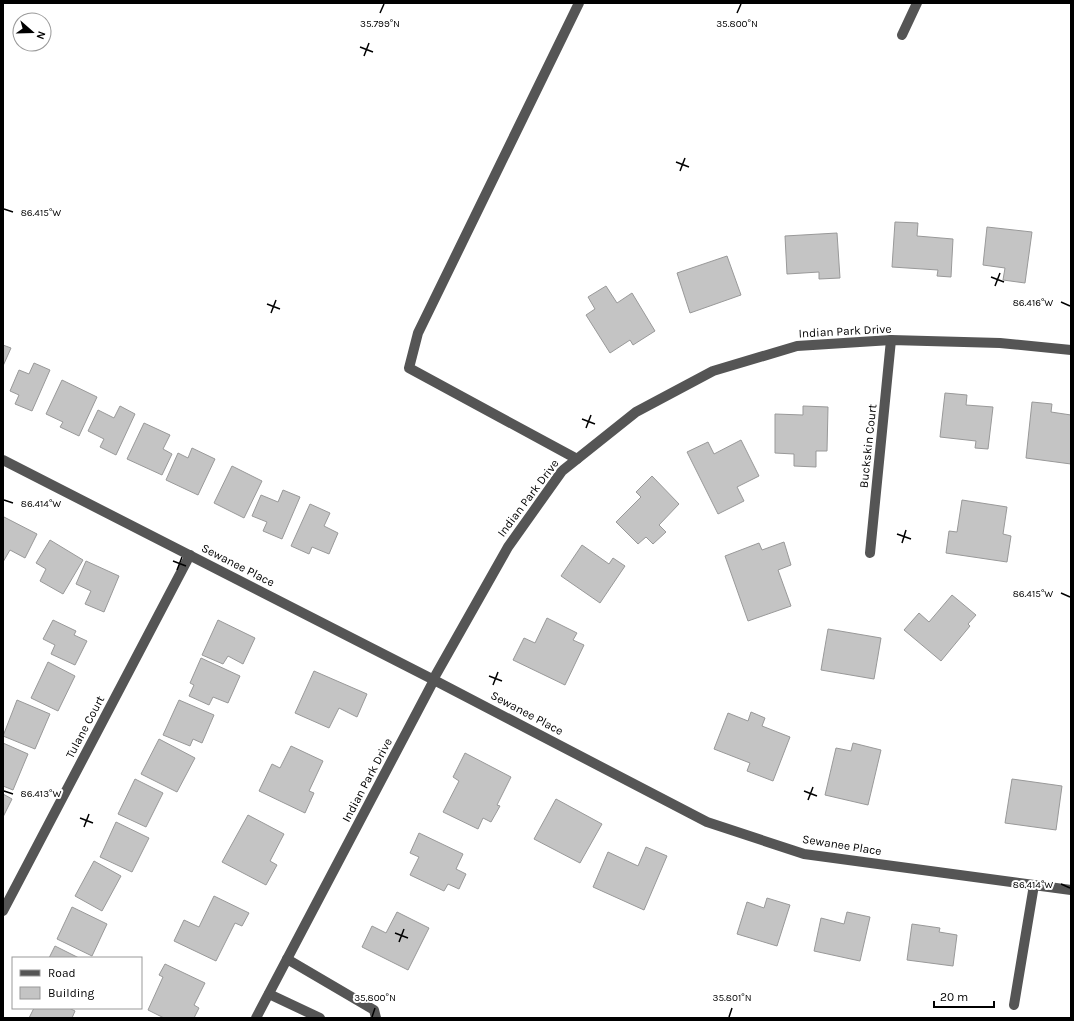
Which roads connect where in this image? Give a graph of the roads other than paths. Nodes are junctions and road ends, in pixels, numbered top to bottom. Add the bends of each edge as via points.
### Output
1 (579, 3) edge
2 (918, 3) edge
3 (902, 35) dead end
4 (891, 340) junction
5 (1071, 350) edge
6 (577, 459) junction
7 (3, 460) edge
8 (870, 553) dead end
9 (190, 555) junction
10 (434, 680) junction
11 (1034, 885) junction
12 (1071, 890) edge
13 (3, 911) edge
14 (287, 959) junction
15 (269, 994) junction
16 (1014, 1005) dead end
17 (256, 1018) edge
18 (320, 1018) edge
19 (376, 1018) edge

1 - 6 street via 418,333 409,368
2 - 3 street
4 - 5 street, Indian Park Drive via 1000,343
4 - 6 street, Indian Park Drive via 797,346 713,371 636,412
4 - 8 street, Buckskin Court
6 - 10 street, Indian Park Drive via 562,471 508,547
7 - 9 street, Sewanee Place
9 - 10 street, Sewanee Place
9 - 13 street, Tulane Court
10 - 11 street, Sewanee Place via 707,822 804,854
10 - 14 street, Indian Park Drive
11 - 12 street, Sewanee Place
11 - 16 street
14 - 15 street, Indian Park Drive
14 - 19 street via 374,1010
15 - 17 street, Indian Park Drive
15 - 18 street

